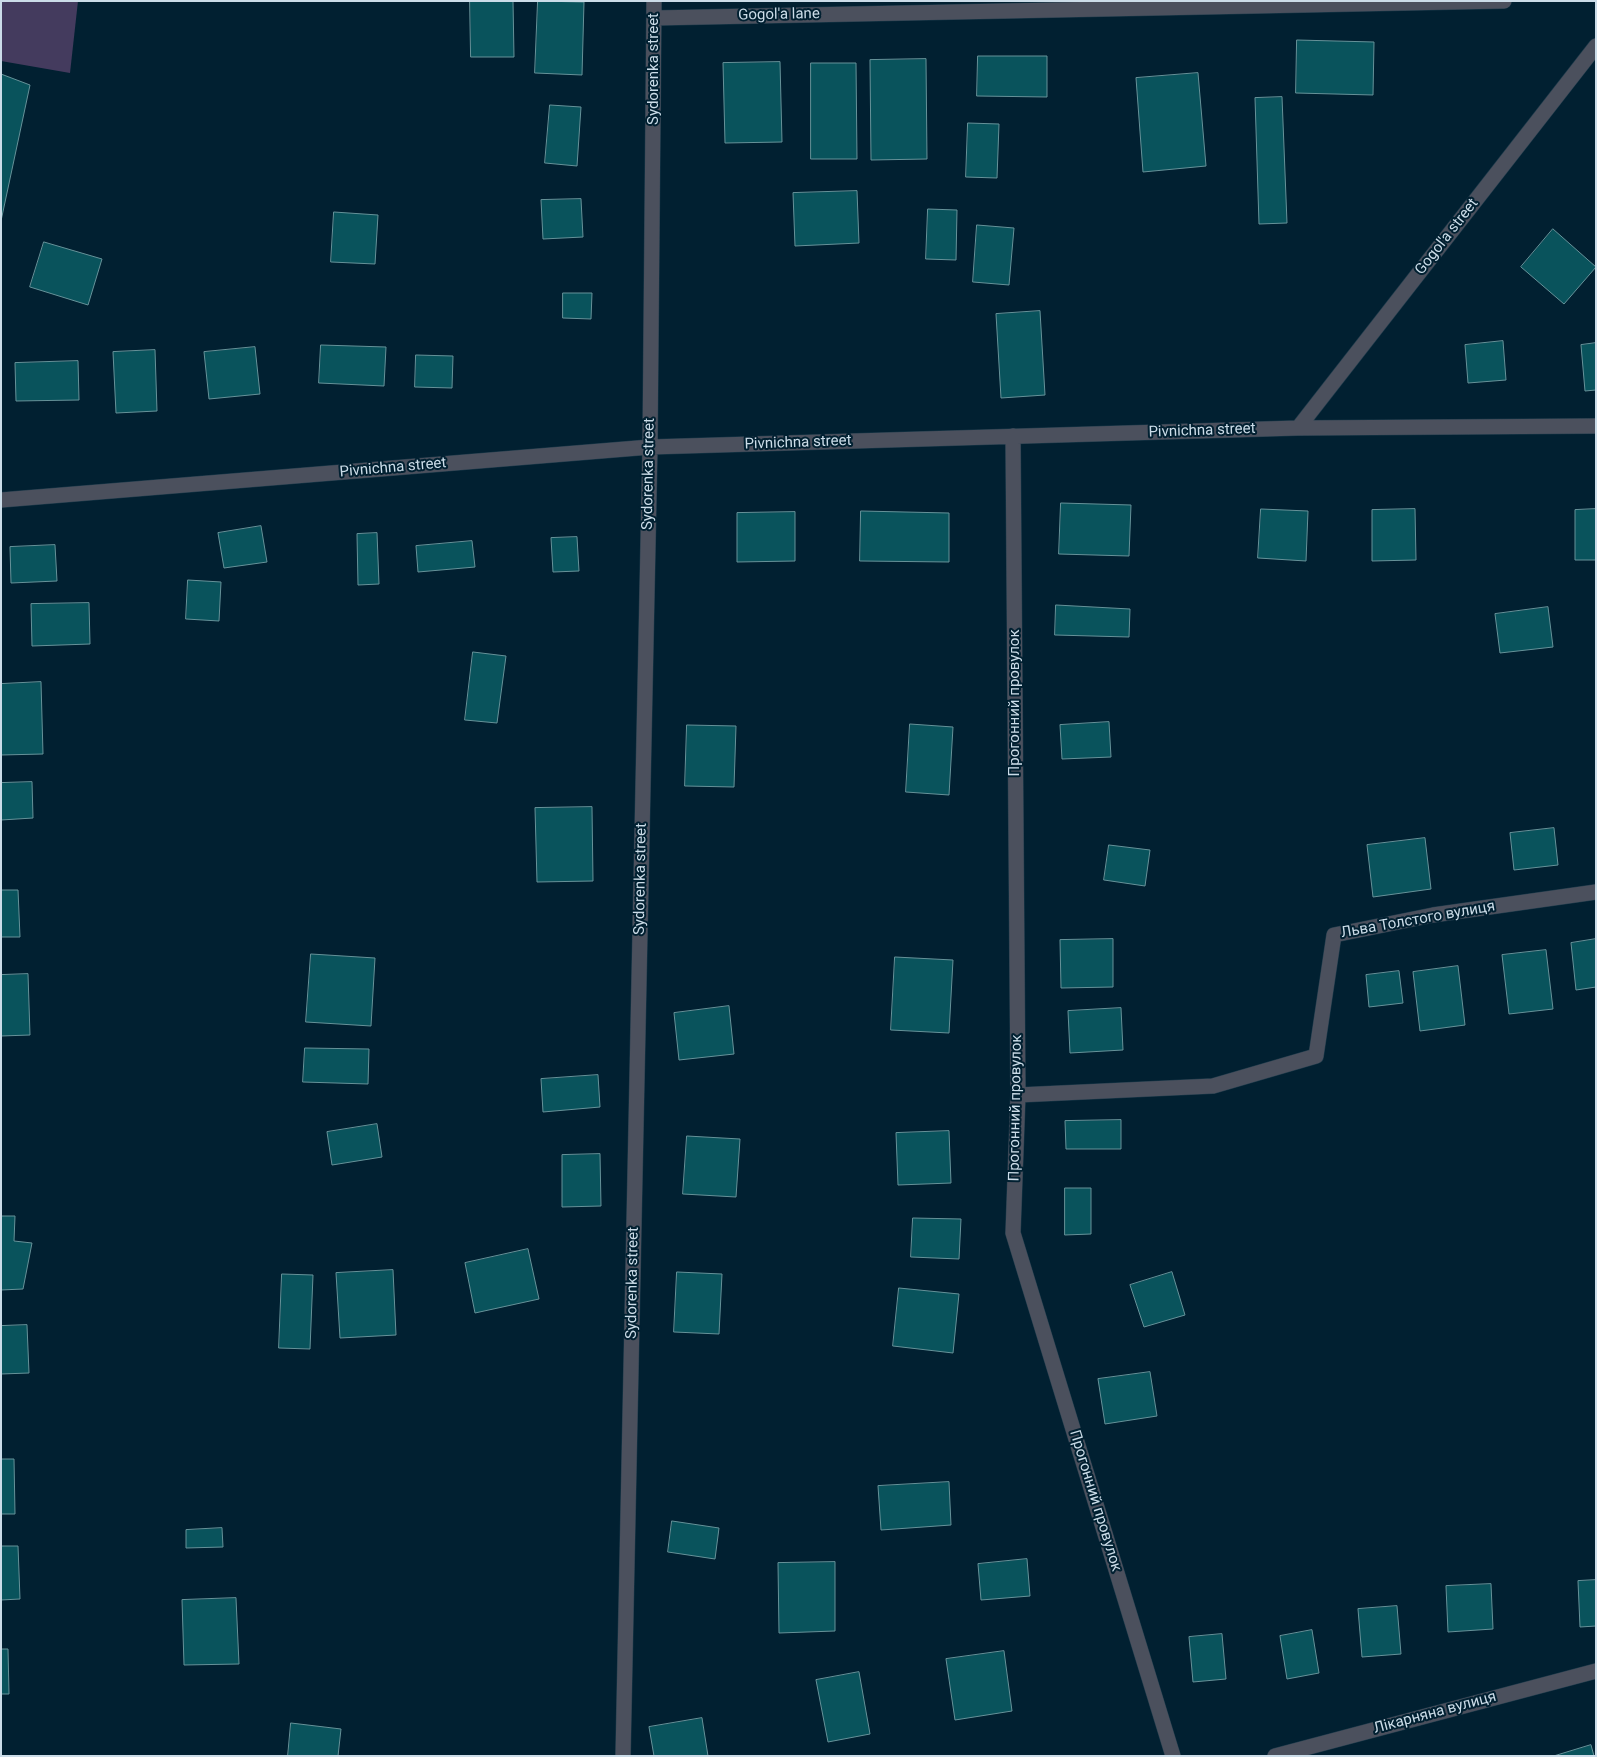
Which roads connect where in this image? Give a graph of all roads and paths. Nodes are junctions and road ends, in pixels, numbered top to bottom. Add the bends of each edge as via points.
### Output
1 (654, 1) edge
2 (1504, 1) edge
3 (654, 18) junction
4 (1596, 46) edge
5 (1596, 426) edge
6 (1298, 428) junction
7 (1014, 436) junction
8 (650, 447) junction
9 (1, 500) edge
10 (1596, 892) edge
11 (1018, 1095) junction
12 (1596, 1671) edge
13 (623, 1756) edge
14 (1173, 1756) edge
15 (1275, 1756) edge

1 - 3 street, Sydorenka street
2 - 3 street, Gogol'a lane
3 - 8 street, Sydorenka street
4 - 6 street, Gogol'a street
5 - 6 street, Pivnichna street
6 - 7 street, Pivnichna street
7 - 8 street, Pivnichna street
7 - 11 street, Прогонний провулок
8 - 9 street, Pivnichna street
8 - 13 street, Sydorenka street
10 - 11 street, Льва Толстого вулиця via 1433,915 1334,935 1316,1056 1213,1086
11 - 14 street, Прогонний провулок via 1013,1233
12 - 15 street, Лікарняна вулиця

